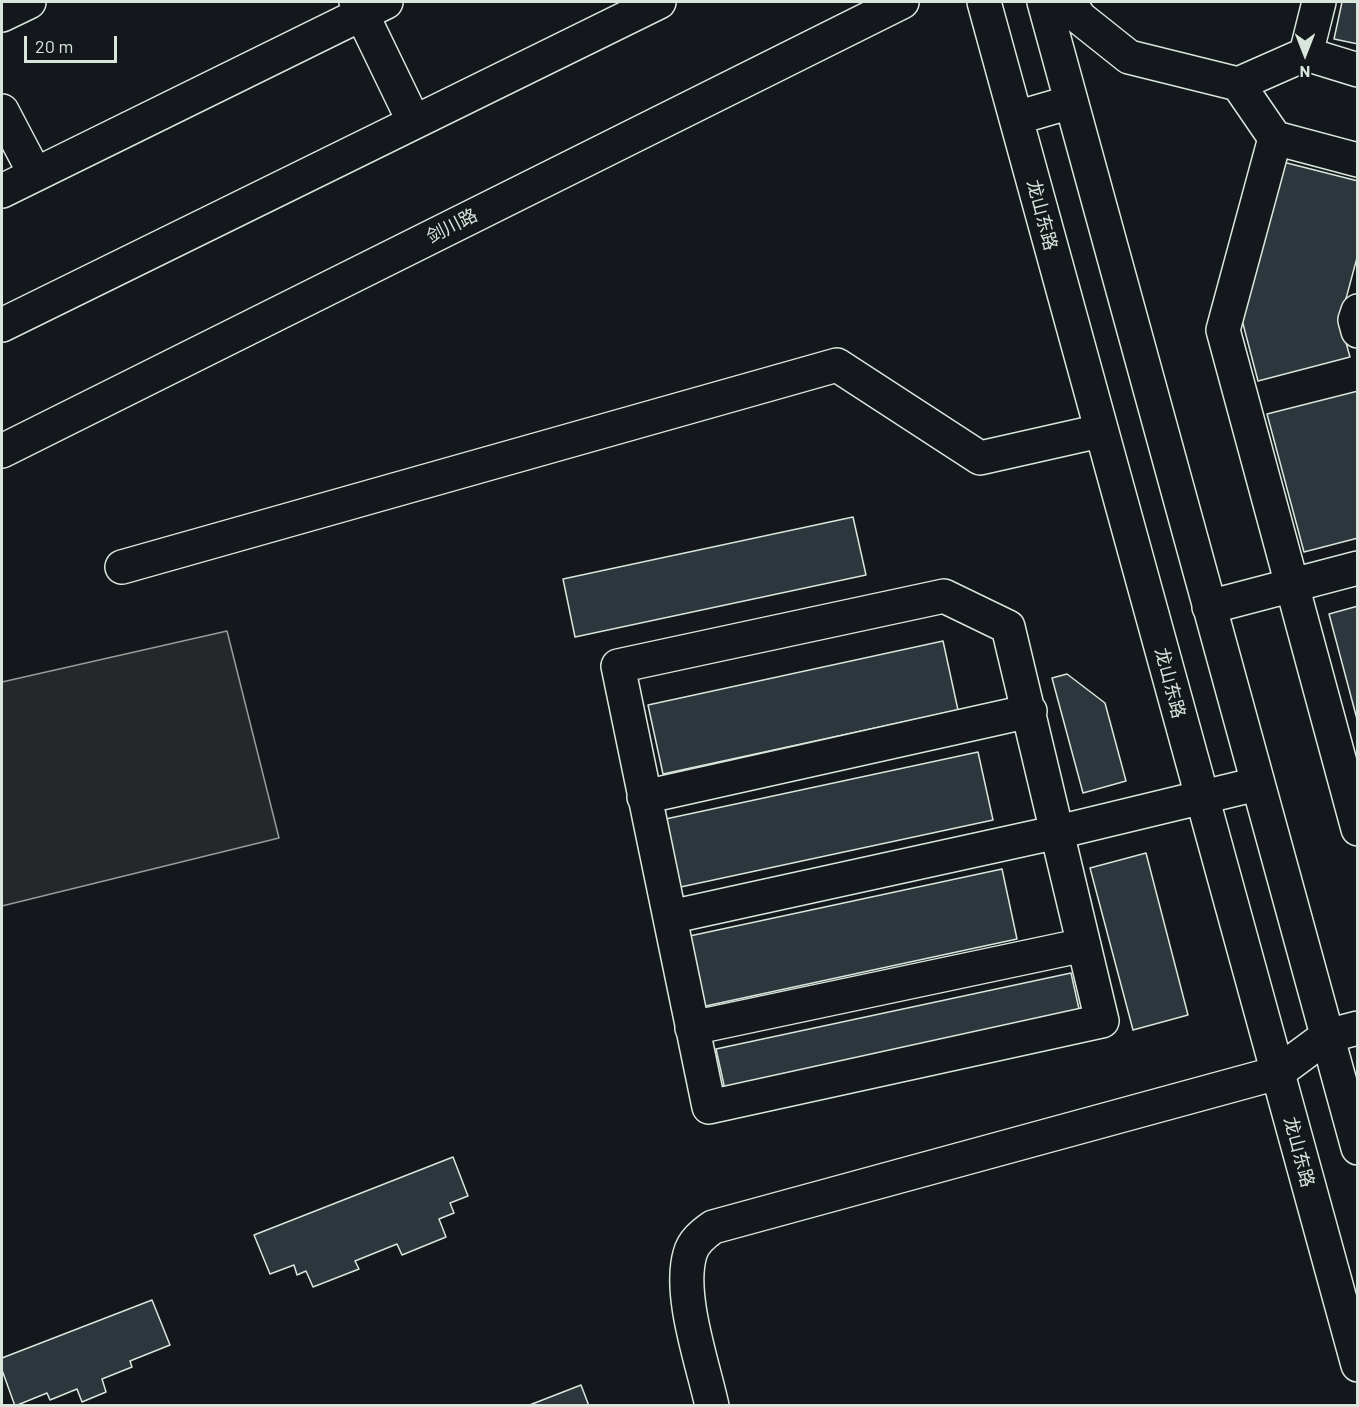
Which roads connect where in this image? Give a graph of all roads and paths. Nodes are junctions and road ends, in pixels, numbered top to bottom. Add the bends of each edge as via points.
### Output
1 (29, 2) edge
2 (659, 2) edge
3 (902, 2) edge
4 (984, 2) edge
5 (1044, 2) edge
6 (1069, 2) edge
7 (1319, 2) edge
8 (368, 6) edge
9 (2, 15) edge
10 (1306, 54) junction
11 (1358, 70) edge
12 (1238, 84) junction
13 (1071, 102) junction
14 (2, 111) edge
15 (1016, 118) junction
16 (414, 122) junction
17 (1275, 138) junction
18 (1358, 160) edge
19 (35, 174) junction
20 (2, 190) edge
21 (1358, 311) edge
22 (2, 325) edge
23 (1358, 331) edge
24 (1100, 431) junction
25 (2, 451) edge
26 (122, 567) dead end
27 (1358, 567) edge
28 (1292, 585) junction
29 (1209, 607) junction
30 (1030, 711) junction
31 (1257, 784) junction
32 (645, 797) junction
33 (1201, 798) junction
34 (1358, 829) edge
35 (1058, 832) junction
36 (669, 917) junction
37 (1084, 945) junction
38 (692, 1028) junction
39 (1342, 1032) edge
40 (1277, 1073) junction
41 (1358, 1148) edge
42 (1358, 1365) edge
43 (712, 1406) edge

1 - 9 main road
2 - 16 main road
3 - 25 main road, 剑川路
4 - 15 main road, 龙山东路
5 - 13 main road
6 - 12 main road via 1080,18 1129,57
7 - 10 main road
8 - 16 main road
8 - 19 main road
10 - 11 main road
10 - 12 main road
12 - 17 main road
13 - 15 main road
13 - 29 main road
14 - 19 main road
15 - 24 main road, 龙山东路
16 - 22 main road
17 - 18 main road
17 - 28 main road via 1223,330
19 - 20 main road
21 - 23 main road via 1354,320
24 - 26 main road via 980,458 837,365
24 - 33 main road, 龙山东路
27 - 28 main road
28 - 29 main road
28 - 34 main road
29 - 31 main road
30 - 32 main road
30 - 32 main road via 1008,627 944,596 618,666
30 - 35 main road
31 - 33 main road
31 - 39 main road
32 - 36 main road
33 - 35 main road
33 - 40 main road, 龙山东路
35 - 36 main road
35 - 37 main road
36 - 38 main road
37 - 38 main road
37 - 38 main road via 1102,1021 709,1107
39 - 40 main road
39 - 41 main road
40 - 42 main road, 龙山东路
40 - 43 main road via 713,1227 695,1242 687,1267 689,1302

